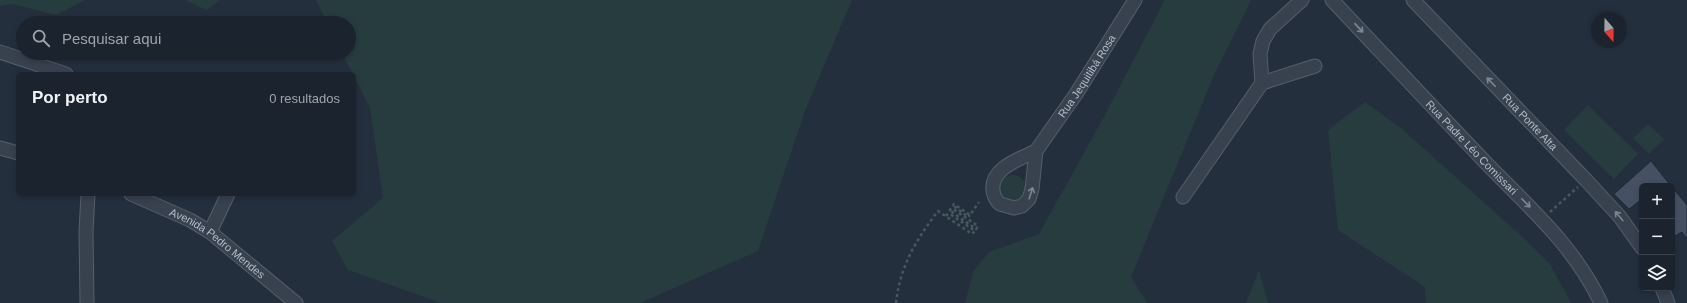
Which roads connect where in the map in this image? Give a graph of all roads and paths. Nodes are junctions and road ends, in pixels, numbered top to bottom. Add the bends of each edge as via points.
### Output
1 (1135, 0) edge
2 (1302, 0) edge
3 (1332, 0) edge
4 (1413, 0) edge
5 (0, 52) edge
6 (16, 57) edge
7 (24, 60) edge
8 (1315, 66) dead end
9 (60, 72) edge
10 (1262, 84) junction
11 (0, 148) edge
12 (16, 152) edge
13 (1036, 152) dead end
14 (1586, 180) junction
15 (88, 196) edge
16 (136, 196) edge
17 (227, 196) edge
18 (1183, 197) dead end
19 (979, 202) dead end
20 (970, 215) junction
21 (946, 216) junction
22 (1542, 219) junction
23 (210, 232) junction
24 (1639, 244) edge
25 (1663, 291) edge
26 (87, 303) edge
27 (296, 303) edge
28 (896, 303) edge
29 (1601, 303) edge
30 (1668, 303) edge

1 - 13 street, Rua Jequitibá Rosa
2 - 10 street via 1270,29 1263,41 1260,54
3 -> 22 street, Rua Padre Léo Comissari
14 -> 4 street, Rua Ponte Alta
5 - 6 street
7 - 9 street
8 - 10 street
10 - 18 street
11 - 12 street
14 - 22 path
24 -> 14 street, Rua Ponte Alta via 1620,217
15 - 26 street
16 - 23 street, Avenida Pedro Mendes via 190,220
17 - 23 street
19 - 20 path
20 - 21 path via 954,204
20 - 21 path via 955,207 953,209 978,226 976,229 952,212 950,214 974,231 972,234
21 - 28 path via 938,211 913,247 902,272
22 - 29 street, Rua Padre Léo Comissari via 1583,269
23 - 27 street, Avenida Pedro Mendes
25 - 30 street

